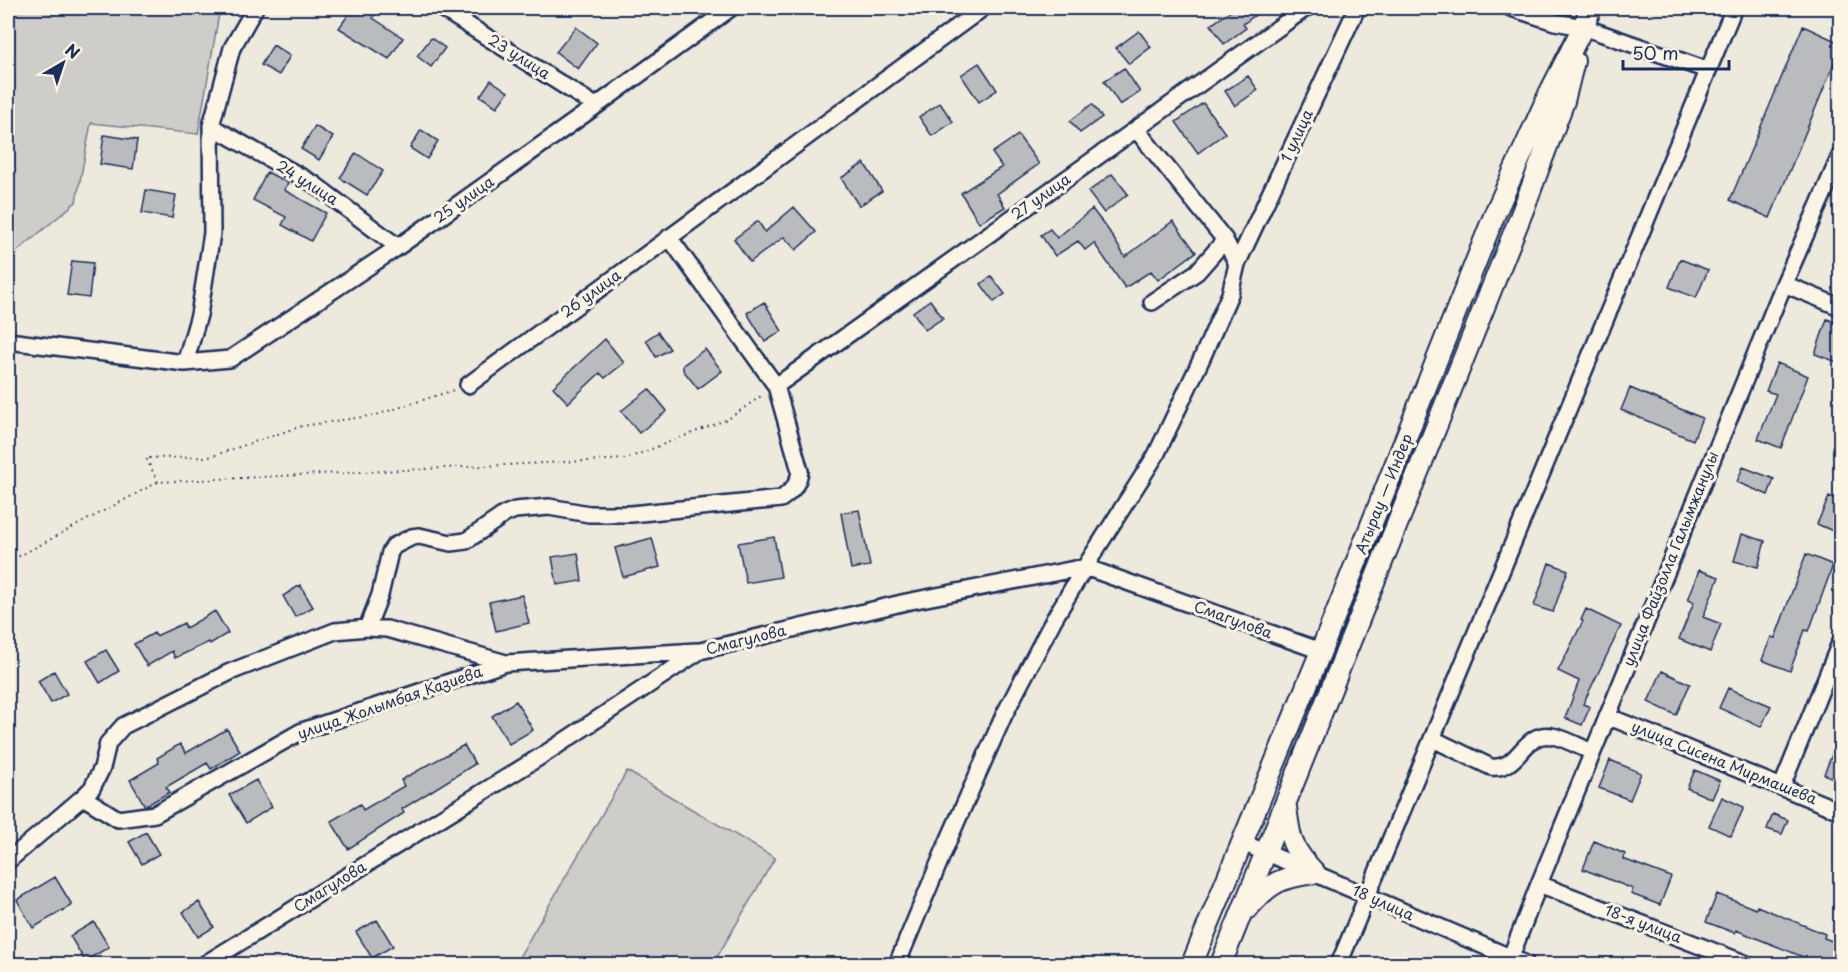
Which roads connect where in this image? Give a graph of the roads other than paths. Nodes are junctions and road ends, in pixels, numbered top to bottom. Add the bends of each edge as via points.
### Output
1 (255, 8) edge
2 (441, 8) edge
3 (731, 8) edge
4 (984, 8) edge
5 (1306, 8) edge
6 (1357, 8) edge
7 (1510, 8) edge
8 (1591, 8) edge
9 (1734, 8) edge
10 (1583, 27) junction
11 (1707, 70) junction
12 (596, 106) junction
13 (211, 126) junction
14 (1136, 129) junction
15 (1840, 156) edge
16 (669, 237) junction
17 (1225, 240) junction
18 (398, 247) junction
19 (1237, 264) junction
20 (1784, 284) junction
21 (1152, 302) dead end
22 (1840, 307) edge
23 (8, 341) edge
24 (185, 363) junction
25 (468, 385) road end
26 (776, 386) junction
27 (1085, 567) junction
28 (367, 628) junction
29 (1840, 643) edge
30 (700, 651) junction
31 (1321, 651) junction
32 (506, 663) junction
33 (1607, 716) junction
34 (1433, 739) junction
35 (1593, 752) junction
36 (1782, 786) junction
37 (83, 797) junction
38 (1286, 803) junction
39 (1840, 811) edge
40 (1242, 842) junction
41 (1266, 852) junction
42 (8, 861) edge
43 (1315, 873) junction
44 (1539, 884) junction
45 (1368, 897) junction
46 (1239, 919) junction
47 (1515, 963) edge
48 (205, 964) edge
49 (897, 964) edge
50 (1192, 964) edge
51 (1221, 964) edge
52 (1339, 964) edge
53 (1747, 964) edge

1 - 13 street via 232,48
2 - 12 street, 23 улица
3 - 12 street, 25 улица
4 - 16 street, 26 улица
5 - 14 street, 27 улица
6 - 19 street, 1 улица
7 - 10 street
8 - 10 main road, Атырау — Индер
9 - 11 street
10 - 11 street
10 - 31 main road, Атырау — Индер via 1496,211
10 - 38 main road, Атырау — Индер via 1564,101 1523,210
11 - 34 street
12 - 18 street, 25 улица
13 - 18 street, 24 улица via 314,184
13 - 24 street via 212,233 200,315
14 - 17 street
14 - 26 street, 27 улица
15 - 20 street, улица Файзолла Галымжанулы
16 - 25 street, 26 улица
16 - 26 street
17 - 19 street
17 - 21 street via 1197,272
18 - 24 street, 25 улица via 230,359
19 - 27 street, 1 улица via 1230,294 1156,455
20 - 22 street
20 - 33 street, улица Файзолла Галымжанулы
23 - 24 street, 25 улица
26 - 28 street via 800,471 798,482 781,500 631,514 549,507 515,510 466,541 451,543 412,537 390,552
27 - 30 street, Смагулова via 906,602
27 - 31 street, Смагулова
27 - 49 street, 1 улица via 1004,715
28 - 32 street, улица Жолымбая Казиева via 387,629
28 - 37 street, улица Жолымбая Казиева via 334,631 230,672 123,726 108,743 102,768
29 - 36 street
30 - 32 street, улица Жолымбая Казиева
30 - 48 street, Смагулова via 546,753
31 - 40 main road, Атырау — Индер
32 - 37 street, улица Жолымбая Казиева via 302,731 155,813 118,819
33 - 35 street, улица Файзолла Галымжанулы
33 - 36 street, улица Сисена Мирмашева
34 - 35 street via 1499,768 1508,766 1532,740 1541,736
34 - 45 street
35 - 44 street, улица Файзолла Галымжанулы
36 - 39 street, улица Сисена Мирмашева
37 - 42 street, улица Жолымбая Казиева
38 - 41 main road, Атырау — Индер
38 - 43 main road via 1294,849
40 - 41 street, 18 улица
40 - 50 main road, Атырау — Индер
41 - 43 street, 18 улица
41 - 46 main road, Атырау — Индер
43 - 45 street, 18 улица
43 - 46 main road via 1279,881
44 - 47 street, улица Файзолла Галымжанулы
44 - 53 street, 18-я улица
45 - 47 street, 18 улица
45 - 52 street
46 - 51 main road, Атырау — Индер

